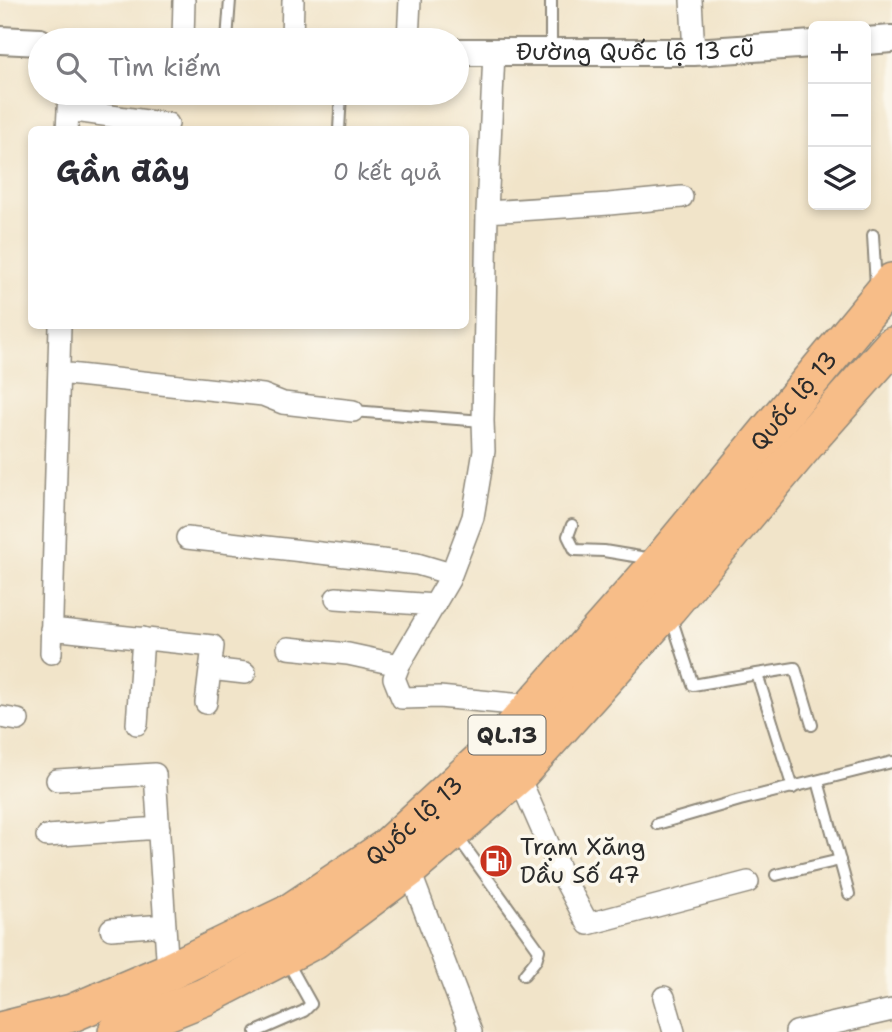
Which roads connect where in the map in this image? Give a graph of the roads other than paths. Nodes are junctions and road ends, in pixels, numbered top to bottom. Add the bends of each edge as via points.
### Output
1 (184, 0) edge
2 (230, 0) edge
3 (293, 0) edge
4 (410, 0) edge
5 (551, 0) edge
6 (691, 0) edge
7 (183, 28) edge
8 (228, 28) edge
9 (292, 28) edge
10 (409, 28) edge
11 (892, 39) edge
12 (0, 40) edge
13 (28, 41) edge
14 (871, 41) edge
15 (808, 44) edge
16 (469, 52) edge
17 (494, 52) junction
18 (551, 52) junction
19 (694, 52) junction
20 (340, 105) edge
21 (68, 111) edge
22 (168, 124) dead end
23 (339, 126) edge
24 (682, 197) dead end
25 (487, 212) junction
26 (873, 235) dead end
27 (884, 291) edge
28 (60, 329) edge
29 (892, 346) edge
30 (59, 373) junction
31 (353, 411) joint
32 (483, 421) junction
33 (572, 525) dead end
34 (187, 538) dead end
35 (661, 561) junction
36 (451, 574) junction
37 (336, 598) dead end
38 (435, 606) junction
39 (668, 608) junction
40 (51, 629) junction
41 (143, 638) junction
42 (288, 648) dead end
43 (51, 653) dead end
44 (399, 665) junction
45 (210, 669) junction
46 (245, 673) dead end
47 (757, 674) junction
48 (206, 703) dead end
49 (533, 706) junction
50 (136, 724) dead end
51 (812, 725) dead end
52 (892, 762) edge
53 (518, 775) junction
54 (57, 780) dead end
55 (818, 781) junction
56 (793, 788) junction
57 (657, 824) dead end
58 (159, 828) junction
59 (453, 831) junction
60 (47, 836) dead end
61 (840, 860) junction
62 (410, 869) junction
63 (776, 875) dead end
64 (748, 882) dead end
65 (849, 894) dead end
66 (165, 925) junction
67 (111, 929) dead end
68 (284, 955) junction
69 (168, 972) junction
70 (524, 975) dead end
71 (664, 997) dead end
72 (885, 1018) edge
73 (129, 1030) edge
74 (0, 1031) edge
75 (256, 1032) edge
76 (471, 1032) edge
77 (674, 1032) edge
78 (796, 1032) edge

1 - 7 street
2 - 8 lane
3 - 9 street
4 - 10 street
5 - 18 lane
6 - 19 street
11 - 14 street
12 - 13 street
15 - 19 street, Đường Quốc lộ 13 cũ
16 - 17 street, Đường Quốc lộ 13 cũ
17 - 18 street, Đường Quốc lộ 13 cũ
17 - 25 street
18 - 19 street, Đường Quốc lộ 13 cũ
20 - 23 lane
21 - 22 street
24 - 25 street
25 - 32 street
26 - 27 lane
27 - 35 highway, Quốc lộ 13 / QL.13
28 - 30 street
29 - 39 highway, Quốc lộ 13 / QL.13
30 - 31 street via 263,395 283,403
30 - 40 street
31 - 32 lane
32 - 36 street via 484,451 472,517
33 - 35 lane via 568,536 575,550
34 - 36 street via 417,564
35 - 49 highway, Quốc lộ 13 / QL.13
36 - 38 street
37 - 38 street
38 - 44 street
39 - 47 lane via 693,685
39 - 53 highway, Quốc lộ 13 / QL.13
40 - 41 street
40 - 43 street
41 - 45 street via 213,646
41 - 50 street
42 - 44 street
44 - 49 street via 394,678 402,698
45 - 46 street
45 - 48 street
47 - 51 lane via 795,667
47 - 56 lane
49 - 69 highway, Quốc lộ 13 / QL.13 via 501,742 386,848 286,915
52 - 55 lane
53 - 59 highway, Quốc lộ 13 / QL.13
53 - 64 street via 588,924
54 - 58 street via 155,774
55 - 56 lane
55 - 61 lane
56 - 57 lane
58 - 60 street
58 - 66 street
59 - 62 highway, Quốc lộ 13 / QL.13
59 - 70 lane via 539,950
61 - 63 lane
61 - 65 lane
62 - 68 highway, Quốc lộ 13 / QL.13 via 314,940
62 - 76 street
66 - 67 street
66 - 69 street
68 - 73 highway, Quốc lộ 13 / QL.13
68 - 75 lane via 311,1004
69 - 74 highway, Quốc lộ 13 / QL.13 via 72,1013
71 - 77 street
72 - 78 street

